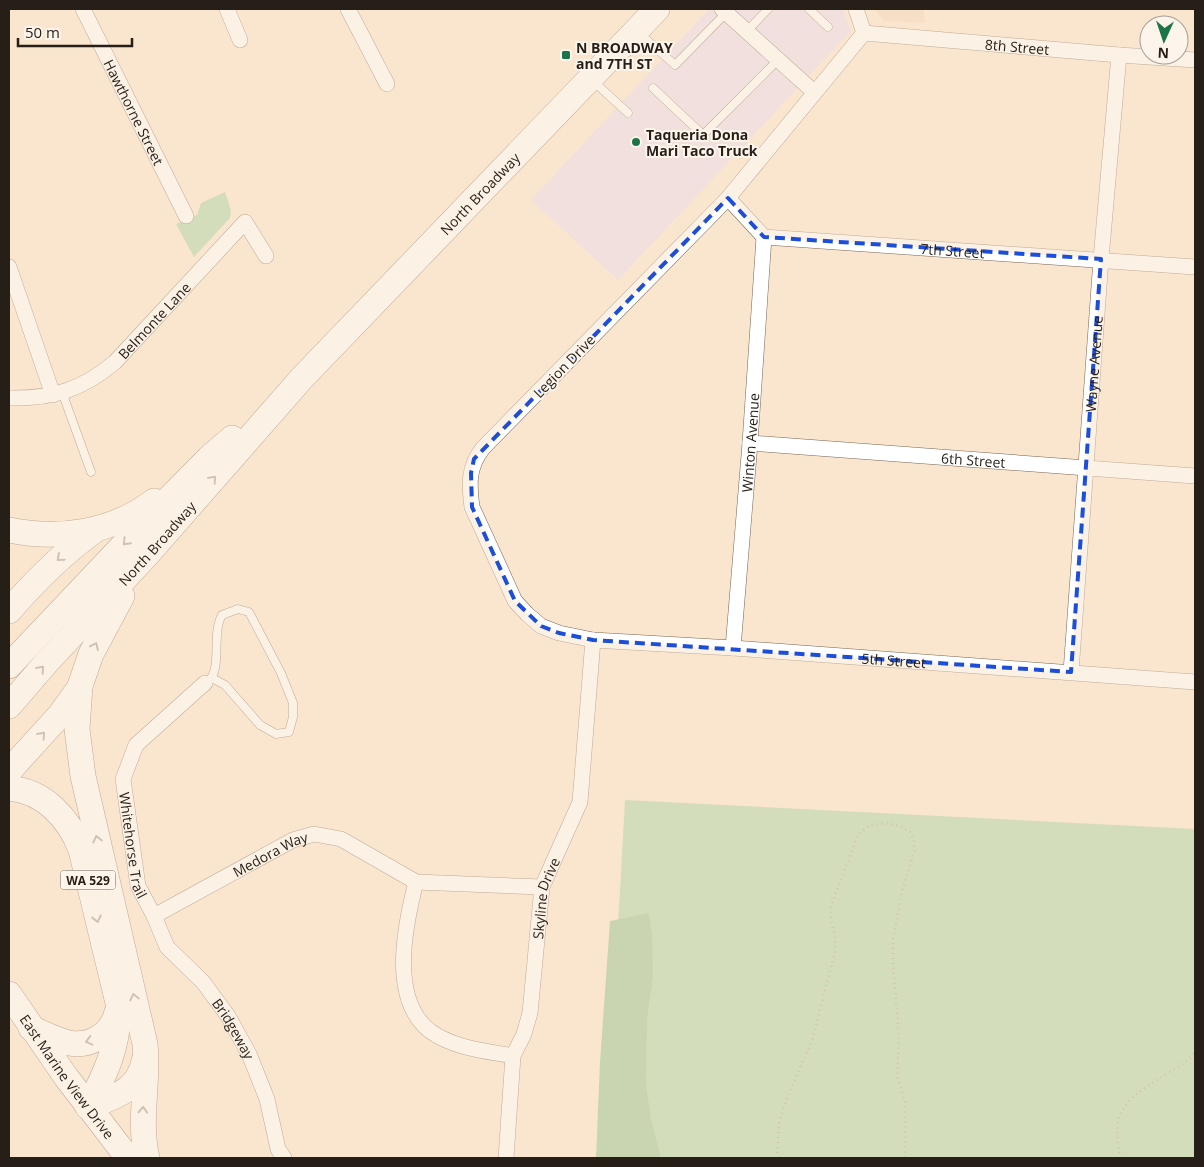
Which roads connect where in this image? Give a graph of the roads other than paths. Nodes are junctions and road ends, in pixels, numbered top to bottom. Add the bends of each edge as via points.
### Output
1 (83, 9) edge
2 (227, 9) edge
3 (348, 9) edge
4 (657, 9) edge
5 (768, 9) edge
6 (809, 9) edge
7 (856, 9) edge
8 (724, 11) edge
9 (828, 27) dead end
10 (636, 30) junction
11 (747, 31) junction
12 (864, 33) junction
13 (240, 40) dead end
14 (1119, 55) junction
15 (778, 60) junction
16 (1195, 60) edge
17 (589, 78) junction
18 (387, 84) dead end
19 (653, 88) dead end
20 (814, 92) junction
21 (628, 113) dead end
22 (728, 198) junction
23 (186, 216) dead end
24 (764, 237) junction
25 (266, 256) dead end
26 (1101, 259) junction
27 (9, 267) edge
28 (1195, 267) edge
29 (302, 378) junction
30 (58, 394) junction
31 (9, 398) edge
32 (750, 443) junction
33 (209, 458) junction
34 (1086, 468) junction
35 (91, 472) dead end
36 (1195, 476) edge
37 (99, 529) junction
38 (9, 530) edge
39 (146, 556) junction
40 (9, 611) edge
41 (593, 640) junction
42 (733, 648) junction
43 (9, 666) edge
44 (1071, 672) junction
45 (208, 681) junction
46 (1195, 682) edge
47 (80, 686) junction
48 (9, 706) edge
49 (9, 771) edge
50 (9, 788) edge
51 (416, 882) junction
52 (542, 887) junction
53 (154, 916) junction
54 (9, 994) edge
55 (119, 1007) junction
56 (31, 1028) junction
57 (145, 1044) junction
58 (513, 1056) junction
59 (88, 1107) junction
60 (128, 1158) edge
61 (147, 1158) edge
62 (284, 1158) edge
63 (506, 1158) edge

1 - 23 street, Hawthorne Street
2 - 13 street
3 - 18 street
4 - 10 main road, North Broadway
5 - 11 lane
6 - 9 lane
7 - 12 street
8 - 10 lane via 675,65
8 - 11 street
10 - 17 main road, North Broadway
11 - 15 street
12 - 14 street, 8th Street
12 - 20 street, Legion Drive
14 - 16 street, 8th Street
14 - 26 street, Wayne Avenue
15 - 19 lane via 703,135
15 - 20 street
17 - 21 lane
17 - 29 main road, North Broadway
20 - 22 street, Legion Drive
22 - 24 street
22 - 41 street, Legion Drive via 474,459 470,473 472,507 515,600 541,626 559,634
24 - 26 street, 7th Street
24 - 32 street, Winton Avenue
25 - 30 street, Belmonte Lane via 245,222 115,362 98,376
26 - 28 street, 7th Street
26 - 34 street, Wayne Avenue
27 - 30 street
29 - 33 main road, North Broadway
39 -> 29 main road, North Broadway
30 - 31 street, Belmonte Lane
30 - 35 lane
32 - 34 street, 6th Street
32 - 42 street, Winton Avenue
33 - 37 main road via 148,505
33 -> 43 main road, North Broadway
34 - 36 street, 6th Street
34 - 44 street, Wayne Avenue
37 - 38 main road via 61,535
37 -> 40 main road via 44,571
47 -> 39 main road via 109,618
48 -> 39 main road, North Broadway
41 - 42 street, 5th Street
41 - 52 street, Skyline Drive via 580,802
42 - 44 street, 5th Street
44 - 46 street, 5th Street
45 - 45 lane via 215,666 218,622 222,615 238,609 249,612 282,673 293,703 289,732 276,734 260,725 226,685
45 - 53 street, Whitehorse Trail via 136,745 123,779 138,886
49 -> 47 main road via 59,716
57 -> 47 main road via 80,759 77,717
50 -> 55 main road, WA 529 via 27,792 48,804 65,819 77,839
51 - 52 street, Medora Way
51 - 53 street, Medora Way via 341,839 314,834 293,840
51 - 58 street via 407,920 403,981 410,1006 431,1032 449,1041
52 - 58 street, Skyline Drive via 530,1013
53 - 62 street, Bridgeway via 167,947 203,982 250,1054 267,1099 278,1149
54 - 56 main road, East Marine View Drive
55 -> 56 main road via 109,1030 89,1042 67,1042
55 - 59 main road, WA 529 via 113,1053
56 - 59 main road, East Marine View Drive
57 - 59 main road via 142,1070 134,1084
61 -> 57 main road via 143,1130
58 - 63 street, Skyline Drive
59 - 60 main road, East Marine View Drive

